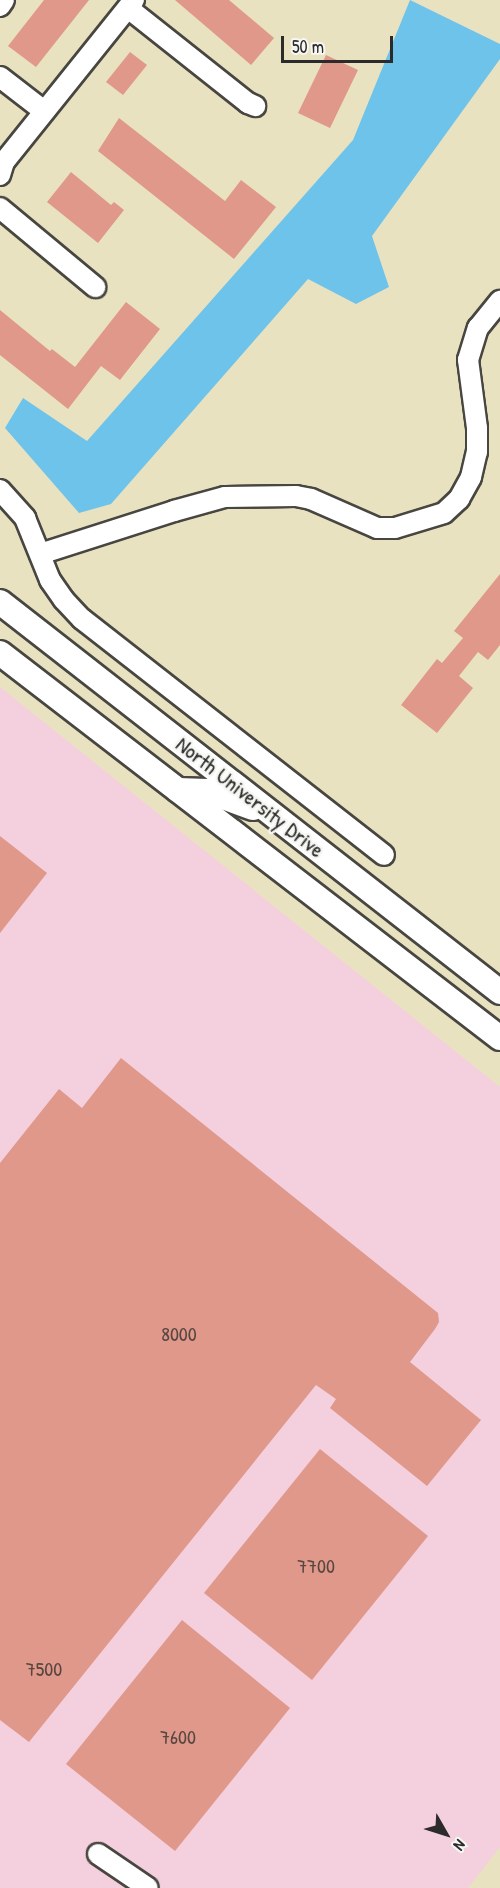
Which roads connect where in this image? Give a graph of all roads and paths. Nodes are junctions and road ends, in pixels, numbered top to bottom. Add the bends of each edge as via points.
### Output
1 (4, 0) edge
2 (131, 4) edge
3 (0, 6) edge
4 (0, 77) edge
5 (255, 106) dead end
6 (44, 111) junction
7 (0, 175) edge
8 (0, 208) edge
9 (95, 287) dead end
10 (500, 301) edge
11 (0, 490) edge
12 (40, 554) junction
13 (0, 602) edge
14 (0, 653) edge
15 (178, 790) junction
16 (267, 811) junction
17 (384, 855) dead end
18 (500, 992) edge
19 (500, 1038) edge
20 (98, 1854) dead end
21 (148, 1888) edge

1 - 3 street
2 - 5 street
2 - 6 street
4 - 6 street
6 - 7 street via 4,162
8 - 9 street
10 - 12 street via 478,328 468,360 477,428 471,477 459,499 444,513 395,528 377,528 311,499 225,497
11 - 12 street via 25,518
12 - 17 street via 50,580 82,619
13 - 16 main road, North University Drive
14 - 15 main road, North University Drive
15 - 16 main road via 207,791
15 - 19 main road, North University Drive
16 - 18 main road, North University Drive
20 - 21 street

